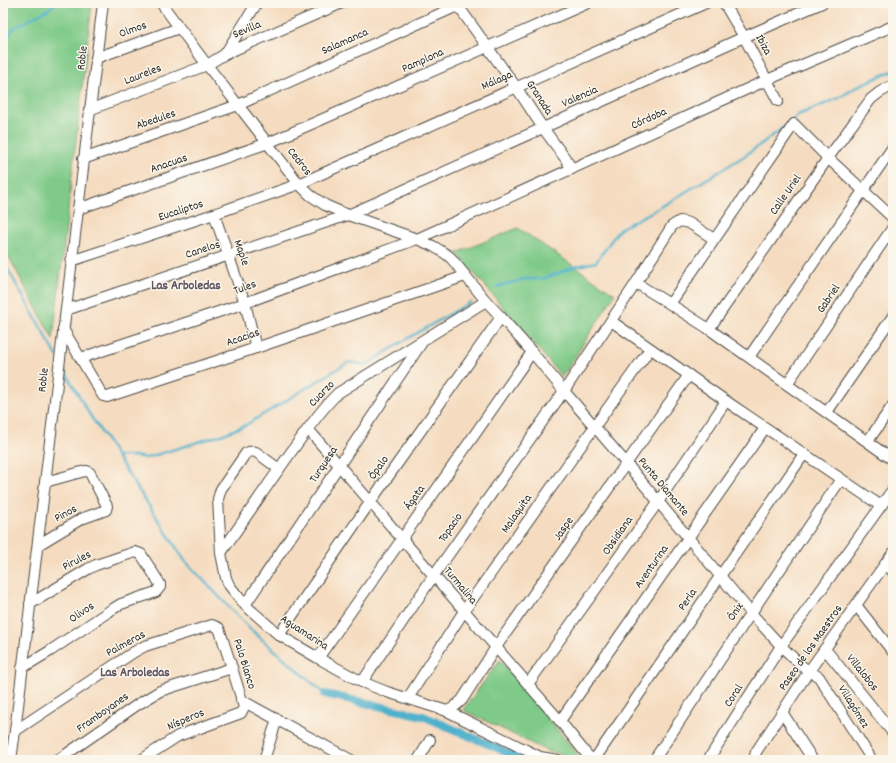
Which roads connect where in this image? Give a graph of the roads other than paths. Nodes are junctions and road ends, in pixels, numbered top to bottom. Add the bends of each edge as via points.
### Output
1 (103, 3) edge
2 (160, 3) edge
3 (257, 3) edge
4 (342, 3) edge
5 (588, 3) edge
6 (706, 3) edge
7 (724, 3) edge
8 (822, 3) edge
9 (459, 4) edge
10 (893, 26) edge
11 (179, 28) junction
12 (744, 37) junction
13 (487, 48) junction
14 (225, 54) junction
15 (96, 58) junction
16 (207, 65) junction
17 (767, 80) junction
18 (893, 85) edge
19 (516, 87) junction
20 (778, 101) dead end
21 (238, 105) junction
22 (89, 110) junction
23 (543, 128) junction
24 (268, 143) junction
25 (893, 146) edge
26 (828, 158) junction
27 (83, 159) junction
28 (572, 169) junction
29 (299, 184) junction
30 (863, 190) junction
31 (78, 209) junction
32 (214, 214) junction
33 (348, 215) junction
34 (893, 218) edge
35 (893, 227) edge
36 (417, 239) junction
37 (714, 239) junction
38 (229, 255) junction
39 (71, 261) junction
40 (465, 276) junction
41 (636, 283) junction
42 (245, 302) junction
43 (486, 302) junction
44 (670, 304) junction
45 (66, 310) junction
46 (893, 316) edge
47 (501, 317) junction
48 (611, 321) junction
49 (63, 329) junction
50 (709, 329) junction
51 (423, 340) junction
52 (256, 348) junction
53 (650, 349) junction
54 (532, 352) junction
55 (80, 358) junction
56 (749, 358) junction
57 (689, 375) junction
58 (787, 384) junction
59 (564, 391) junction
60 (726, 401) junction
61 (893, 405) edge
62 (827, 412) junction
63 (595, 426) junction
64 (765, 428) junction
65 (308, 429) junction
66 (868, 441) junction
67 (804, 454) junction
68 (893, 460) edge
69 (626, 463) junction
70 (339, 466) junction
71 (279, 469) junction
72 (841, 479) junction
73 (45, 482) junction
74 (893, 489) edge
75 (371, 502) junction
76 (658, 502) junction
77 (881, 506) junction
78 (688, 538) junction
79 (402, 539) junction
80 (38, 545) junction
81 (221, 553) junction
82 (893, 553) edge
83 (886, 563) junction
84 (893, 572) edge
85 (434, 575) junction
86 (720, 576) junction
87 (160, 587) joint
88 (30, 604) junction
89 (245, 605) junction
90 (856, 605) junction
91 (464, 612) junction
92 (751, 613) junction
93 (217, 627) joint
94 (279, 635) junction
95 (781, 646) junction
96 (496, 647) junction
97 (825, 649) junction
98 (893, 652) edge
99 (318, 658) junction
100 (22, 668) junction
101 (232, 668) junction
102 (810, 671) junction
103 (362, 682) junction
104 (528, 684) junction
105 (408, 698) junction
106 (242, 705) junction
107 (446, 711) junction
108 (782, 712) junction
109 (277, 719) junction
110 (560, 721) junction
111 (15, 731) junction
112 (893, 733) edge
113 (430, 740) dead end
114 (421, 759) edge
115 (10, 760) edge
116 (58, 760) edge
117 (141, 760) edge
118 (264, 760) edge
119 (351, 760) edge
120 (558, 760) edge
121 (594, 760) edge
122 (654, 760) edge
123 (708, 760) edge
124 (755, 760) edge
125 (813, 760) edge
126 (872, 760) edge

1 - 15 street, Roble
2 - 11 street, Cedros
3 - 14 street
4 - 14 street, Sevilla
5 - 13 street, Pamplona
6 - 19 street, Málaga
7 - 12 street, Ibiza
8 - 12 street, Valencia
9 - 13 street, Granada
9 - 21 street, Salamanca
10 - 17 street, Córdoba
11 - 15 street, Olmos
11 - 16 street, Cedros
12 - 17 street, Ibiza
12 - 23 street, Valencia
13 - 19 street, Granada
13 - 24 street, Pamplona
14 - 16 street, Sevilla
15 - 22 street, Roble
16 - 21 street, Cedros
16 - 22 street, Laureles
17 - 20 street, Ibiza
17 - 28 street, Córdoba
18 - 26 street, Calle Uriel via 871,99
19 - 23 street, Granada
19 - 29 street, Málaga
21 - 24 street, Cedros
21 - 27 street, Abedules
22 - 27 street, Roble
23 - 28 street, Granada
23 - 33 street, Valencia
24 - 29 street, Cedros
24 - 31 street, Anacuas
25 - 30 street
26 - 30 street
26 - 37 street via 794,124
26 - 50 street, Calle Uriel
27 - 31 street, Roble
28 - 36 street, Córdoba
29 - 32 street, Eucaliptos
29 - 33 street, Cedros via 317,200
30 - 34 street
30 - 56 street
31 - 39 street, Roble
32 - 38 street, Maple
32 - 39 street, Eucaliptos
33 - 36 street, Cedros
33 - 38 street, Canelos
35 - 58 street, Gabriel
36 - 40 street, Cedros via 446,254
36 - 42 street, Tules
37 - 41 street, Topacio via 689,223 680,221 672,226
37 - 44 street
38 - 42 street, Maple
38 - 45 street, Canelos
39 - 45 street, Roble
40 - 43 street, Cedros
40 - 52 street, Acacias
41 - 44 street
41 - 48 street, Topacio
42 - 52 street, Maple
42 - 55 street, Tules
43 - 47 street, Punta Diamante
43 - 51 street, Cuarzo
44 - 50 street
45 - 49 street, Roble
46 - 62 street
47 - 54 street, Punta Diamante
47 - 75 street, Ópalo
48 - 53 street
48 - 59 street, Topacio
49 - 55 street, Acacias
49 - 73 street, Roble
50 - 56 street
51 - 65 street, Cuarzo via 338,393 327,403
51 - 70 street, Turquesa
52 - 55 street, Acacias via 107,397 103,396
53 - 57 street
53 - 63 street, Malaquita
54 - 59 street, Punta Diamante
54 - 79 street, Ágata
56 - 58 street
57 - 60 street
57 - 69 street, Jaspe
58 - 62 street
59 - 63 street, Punta Diamante
59 - 85 street, Topacio
60 - 64 street
60 - 76 street, Obsidiana
61 - 66 street
62 - 66 street
63 - 69 street, Punta Diamante
63 - 91 street, Malaquita
64 - 67 street
64 - 78 street, Aventurina
65 - 70 street, Turmalina
65 - 71 street, Cuarzo
66 - 68 street
67 - 72 street
67 - 86 street, Perla
69 - 76 street, Punta Diamante
69 - 96 street, Jaspe
70 - 75 street, Turmalina
70 - 89 street, Turquesa
71 - 81 street, Cuarzo
71 - 81 street, Aguamarina via 252,451 246,453 225,483 218,499
72 - 77 street
72 - 92 street, Ónix
73 - 80 street, Roble
73 - 80 street, Pinos via 87,471 107,508 82,519
74 - 77 street, Coral
75 - 79 street, Turmalina
75 - 94 street, Ópalo
76 - 78 street, Punta Diamante
76 - 104 street, Obsidiana
77 - 95 street, Coral
78 - 86 street, Punta Diamante
78 - 110 street, Aventurina
79 - 85 street, Turmalina
79 - 99 street, Ágata
80 - 88 street, Roble
81 - 89 street, Aguamarina via 229,585
82 - 83 street, Paseo de los Maestros
83 - 84 street
83 - 90 street, Paseo de los Maestros
85 - 91 street, Turmalina
85 - 103 street, Topacio
86 - 92 street, Punta Diamante
86 - 121 street, Perla
87 - 88 street, Pirules via 141,554 135,552 88,568
87 - 100 street, Olivos via 156,592 121,604
88 - 100 street, Roble
89 - 94 street, Aguamarina
90 - 97 street, Paseo de los Maestros
90 - 98 street
91 - 96 street, Turmalina
91 - 105 street, Malaquita
92 - 95 street, Punta Diamante
92 - 122 street, Ónix
93 - 101 street, Palo Blanco
93 - 111 street, Palmeras via 212,625 145,646
94 - 99 street, Aguamarina
95 - 102 street, Punta Diamante
95 - 123 street, Coral
96 - 104 street, Turmalina
96 - 107 street, Jaspe via 462,700 454,708
97 - 102 street, Paseo de los Maestros
97 - 112 street, Villalobos
99 - 103 street, Aguamarina
100 - 111 street, Roble
101 - 106 street, Palo Blanco
101 - 116 street, Framboyanes via 160,691
102 - 108 street, Paseo de los Maestros
102 - 126 street, Villagómez via 819,676
103 - 105 street, Aguamarina
104 - 110 street, Turmalina
105 - 107 street, Aguamarina
106 - 109 street
106 - 117 street, Nísperos via 241,713 178,736
107 - 120 street, Aguamarina via 540,757
108 - 124 street, Paseo de los Maestros via 756,752
108 - 125 street
109 - 118 street
109 - 119 street
110 - 121 street, Turmalina
111 - 115 street, Roble
113 - 114 street

